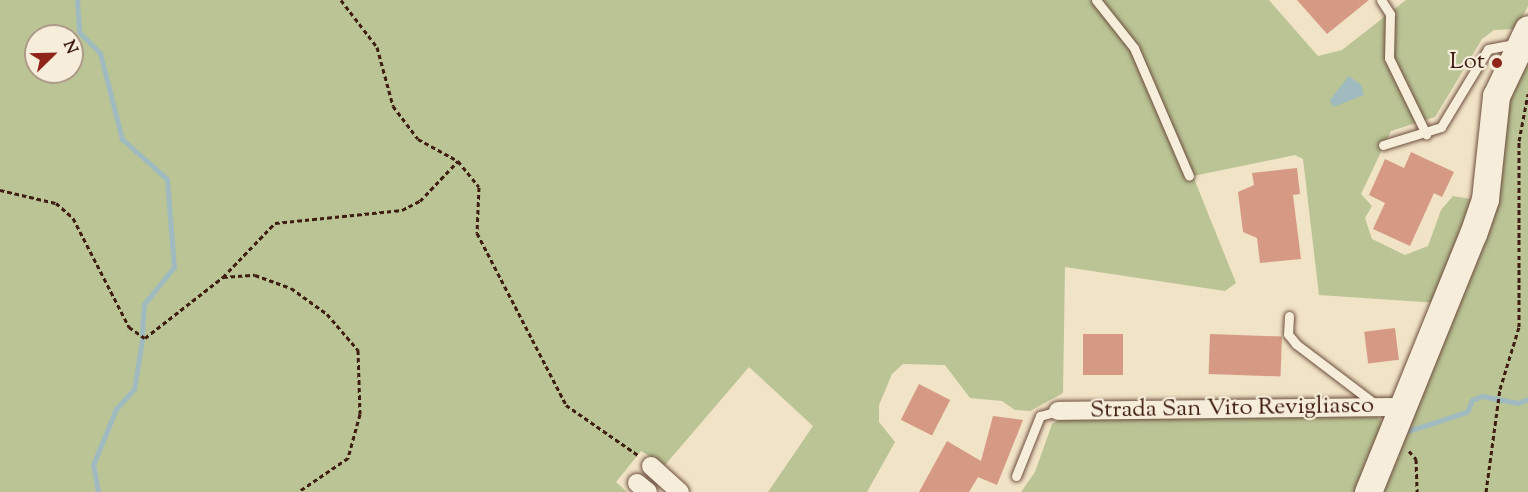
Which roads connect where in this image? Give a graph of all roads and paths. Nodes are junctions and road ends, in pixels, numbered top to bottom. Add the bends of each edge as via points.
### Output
1 (341, 0) edge
2 (1096, 0) edge
3 (1381, 0) edge
4 (1524, 36) edge
5 (1528, 94) edge
6 (1426, 134) junction
7 (1383, 145) dead end
8 (458, 161) junction
9 (1189, 176) dead end
10 (0, 190) edge
11 (224, 277) junction
12 (1289, 316) dead end
13 (1392, 407) junction
14 (1058, 411) joint
15 (1395, 433) junction
16 (651, 466) joint
17 (1016, 476) dead end
18 (298, 492) edge
19 (680, 492) edge
20 (1368, 492) edge
21 (1418, 492) edge
22 (1486, 492) edge

1 - 8 path via 377,47 393,106 418,140
2 - 9 lane via 1134,48
3 - 6 lane via 1390,14 1389,58
4 - 6 lane via 1488,49 1442,127
4 - 13 street, Strada San Vito Revigliasco via 1496,96 1479,216
5 - 22 path via 1519,141 1519,327 1500,389
6 - 7 lane
8 - 11 path via 420,201 402,210 275,223
8 - 16 path via 479,188 477,232 566,405
10 - 11 path via 56,203 73,218 137,337 145,338
11 - 18 path via 255,275 291,288 327,314 358,350 360,414 348,458
12 - 13 lane via 1288,334 1296,344
13 - 14 street, Strada San Vito Revigliasco
13 - 15 street, Strada San Vito Revigliasco
14 - 17 lane via 1040,416
15 - 20 street, Strada San Vito Revigliasco
15 - 21 path via 1416,459
16 - 19 street

